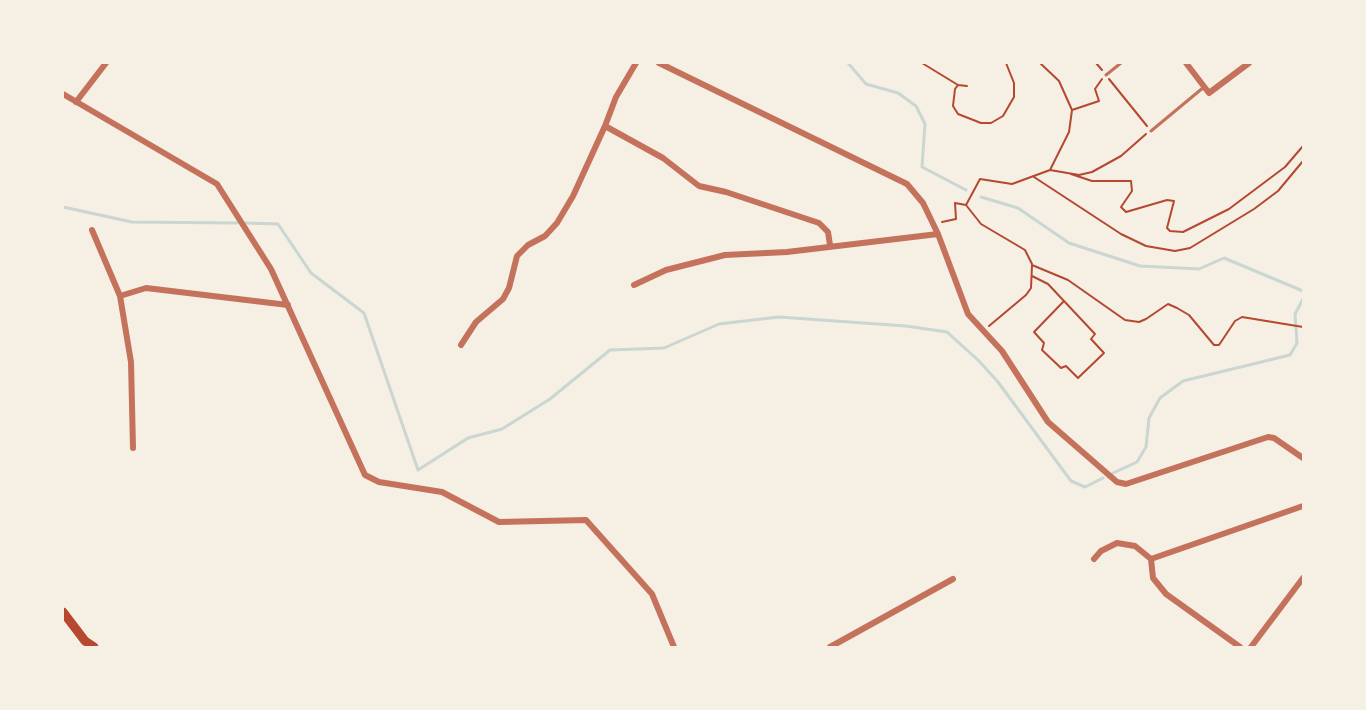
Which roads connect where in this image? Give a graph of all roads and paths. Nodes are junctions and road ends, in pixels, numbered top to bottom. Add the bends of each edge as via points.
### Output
1 (106, 63) edge
2 (636, 63) edge
3 (659, 63) edge
4 (922, 63) edge
5 (1006, 63) edge
6 (1040, 63) edge
7 (1096, 63) edge
8 (1122, 63) edge
9 (1186, 63) edge
10 (1249, 63) edge
11 (1106, 75) junction
12 (958, 85) junction
13 (967, 86) dead end
14 (1204, 87) junction
15 (63, 94) edge
16 (76, 102) junction
17 (1072, 110) junction
18 (605, 126) junction
19 (1151, 130) junction
20 (1303, 146) edge
21 (1303, 161) edge
22 (1050, 170) junction
23 (1071, 174) junction
24 (1034, 177) junction
25 (966, 205) junction
26 (932, 222) junction
27 (92, 230) dead end
28 (938, 234) junction
29 (830, 245) junction
30 (1032, 265) junction
31 (1032, 276) junction
32 (634, 285) dead end
33 (120, 296) junction
34 (1064, 301) junction
35 (288, 305) junction
36 (1303, 327) edge
37 (983, 331) junction
38 (461, 345) dead end
39 (133, 448) dead end
40 (1303, 458) edge
41 (1303, 506) edge
42 (1094, 559) dead end
43 (1151, 559) junction
44 (1303, 578) edge
45 (953, 579) dead end
46 (63, 612) edge
47 (94, 647) edge
48 (674, 647) edge
49 (830, 647) edge
50 (1240, 647) edge
51 (1251, 647) edge

1 - 16 street
2 - 18 street
3 - 26 street via 901,180 918,197
4 - 12 path
5 - 12 path via 1014,83 1014,97 1003,116 991,123 958,114 952,97
6 - 17 path via 1059,81
7 - 11 path
8 - 11 lane
9 - 14 street
10 - 14 street via 1209,93
11 - 17 path via 1096,86 1099,101
11 - 19 path
12 - 13 path
14 - 19 lane
15 - 16 street
16 - 35 street via 217,184 271,270
17 - 22 path via 1069,132
18 - 29 street via 663,158 699,186 819,223 828,232
18 - 38 street via 557,223 517,256 503,299 476,322
19 - 23 path via 1103,168
20 - 23 path via 1285,167 1229,209 1183,231 1167,228 1174,201 1126,212 1121,207 1132,191 1131,181 1092,181
21 - 24 path via 1278,191 1254,209 1190,248 1175,251 1146,246 1121,234
22 - 23 path
22 - 24 path
24 - 25 path via 1012,184 980,179
25 - 26 path via 955,203 954,220
25 - 30 path via 981,224 1025,250
26 - 28 street
27 - 33 street
28 - 29 street
28 - 37 street via 964,306
29 - 32 street via 724,255 666,270
30 - 31 path
30 - 36 path via 1068,280 1125,320 1139,322 1168,304 1189,315 1214,345 1219,345 1242,317
31 - 34 path via 1048,284
31 - 37 path via 1026,296
33 - 35 street via 146,288
33 - 39 street via 131,362
34 - 34 path via 1095,334 1091,339 1104,352 1078,378 1042,350 1044,343 1034,332
35 - 48 street via 364,475 379,482 442,492 499,522 586,520 652,594
37 - 40 street via 1012,365 1048,422 1121,484 1268,437
41 - 43 street
42 - 43 street via 1109,546 1126,543
43 - 50 street via 1154,578 1166,594
44 - 51 street
45 - 49 street
46 - 47 main road

